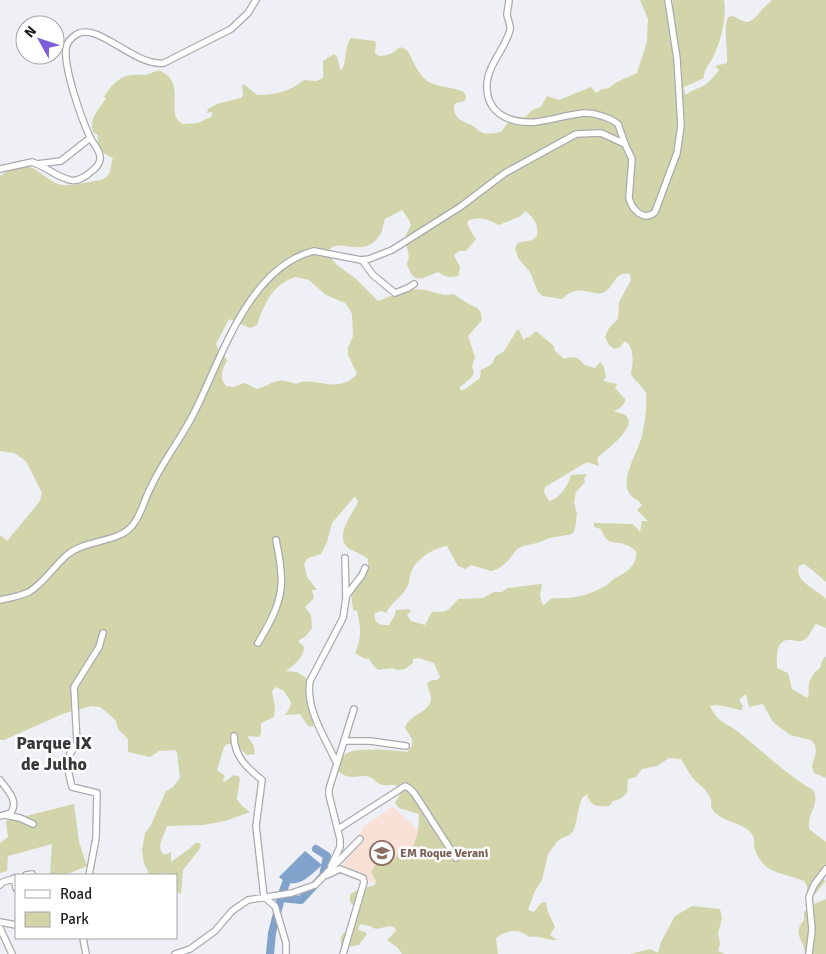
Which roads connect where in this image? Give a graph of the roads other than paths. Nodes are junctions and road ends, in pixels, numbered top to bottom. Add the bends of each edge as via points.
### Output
1 (256, 0) edge
2 (509, 0) edge
3 (668, 0) edge
4 (90, 138) junction
5 (625, 144) junction
6 (37, 164) junction
7 (0, 169) edge
8 (362, 260) junction
9 (414, 284) dead end
10 (276, 540) dead end
11 (345, 558) dead end
12 (365, 568) dead end
13 (346, 596) junction
14 (0, 600) edge
15 (103, 632) dead end
16 (258, 643) dead end
17 (354, 709) dead end
18 (234, 736) dead end
19 (344, 740) junction
20 (406, 746) dead end
21 (337, 764) junction
22 (0, 780) edge
23 (2, 816) edge
24 (33, 824) dead end
25 (338, 829) junction
26 (360, 839) dead end
27 (456, 858) dead end
28 (826, 869) edge
29 (328, 870) junction
30 (89, 874) edge
31 (323, 876) junction
32 (15, 878) edge
33 (0, 885) edge
34 (264, 897) junction
35 (0, 922) edge
36 (15, 925) edge
37 (0, 928) edge
38 (83, 939) edge
39 (12, 954) edge
40 (86, 954) edge
41 (175, 954) edge
42 (286, 954) edge
43 (344, 954) edge
44 (809, 954) edge

1 - 4 street via 232,29 164,63 146,61 89,32 72,37 66,48 66,59
2 - 5 street via 510,31 487,80 490,105 515,121 537,122 588,113 600,116 618,124
3 - 5 street via 677,59 680,126 677,153 652,216 642,216 630,203 632,159
4 - 6 street via 61,161
4 - 6 street via 100,158 97,166 85,177 70,180
5 - 8 street via 600,132 576,134 505,173 460,207 392,250
6 - 7 street via 28,162
8 - 9 street via 373,275 395,293
8 - 14 street via 314,250 280,268 259,289 230,335 194,415 150,488 134,524 121,535 85,544 73,551 29,592
10 - 16 street via 282,576 279,594 272,621
11 - 13 street
12 - 13 street
13 - 21 street via 343,618 310,681 309,689 314,713
15 - 30 street via 98,647 74,687 77,743 70,754 68,770 72,786 97,793 96,838
17 - 19 street
18 - 34 street via 238,756 262,780 256,826
19 - 20 street via 370,740
19 - 21 street
21 - 25 street via 329,795
22 - 23 street via 14,798 13,810
23 - 24 street via 20,818
25 - 27 street via 405,786 410,788
25 - 29 street via 340,847
26 - 29 street
28 - 44 street via 808,897 812,930
29 - 31 street
31 - 34 street via 308,889
31 - 43 street via 340,869 363,878
32 - 33 street
34 - 41 street via 248,900 232,911 215,931
34 - 42 street via 275,906
35 - 36 street
37 - 39 street
38 - 40 street

